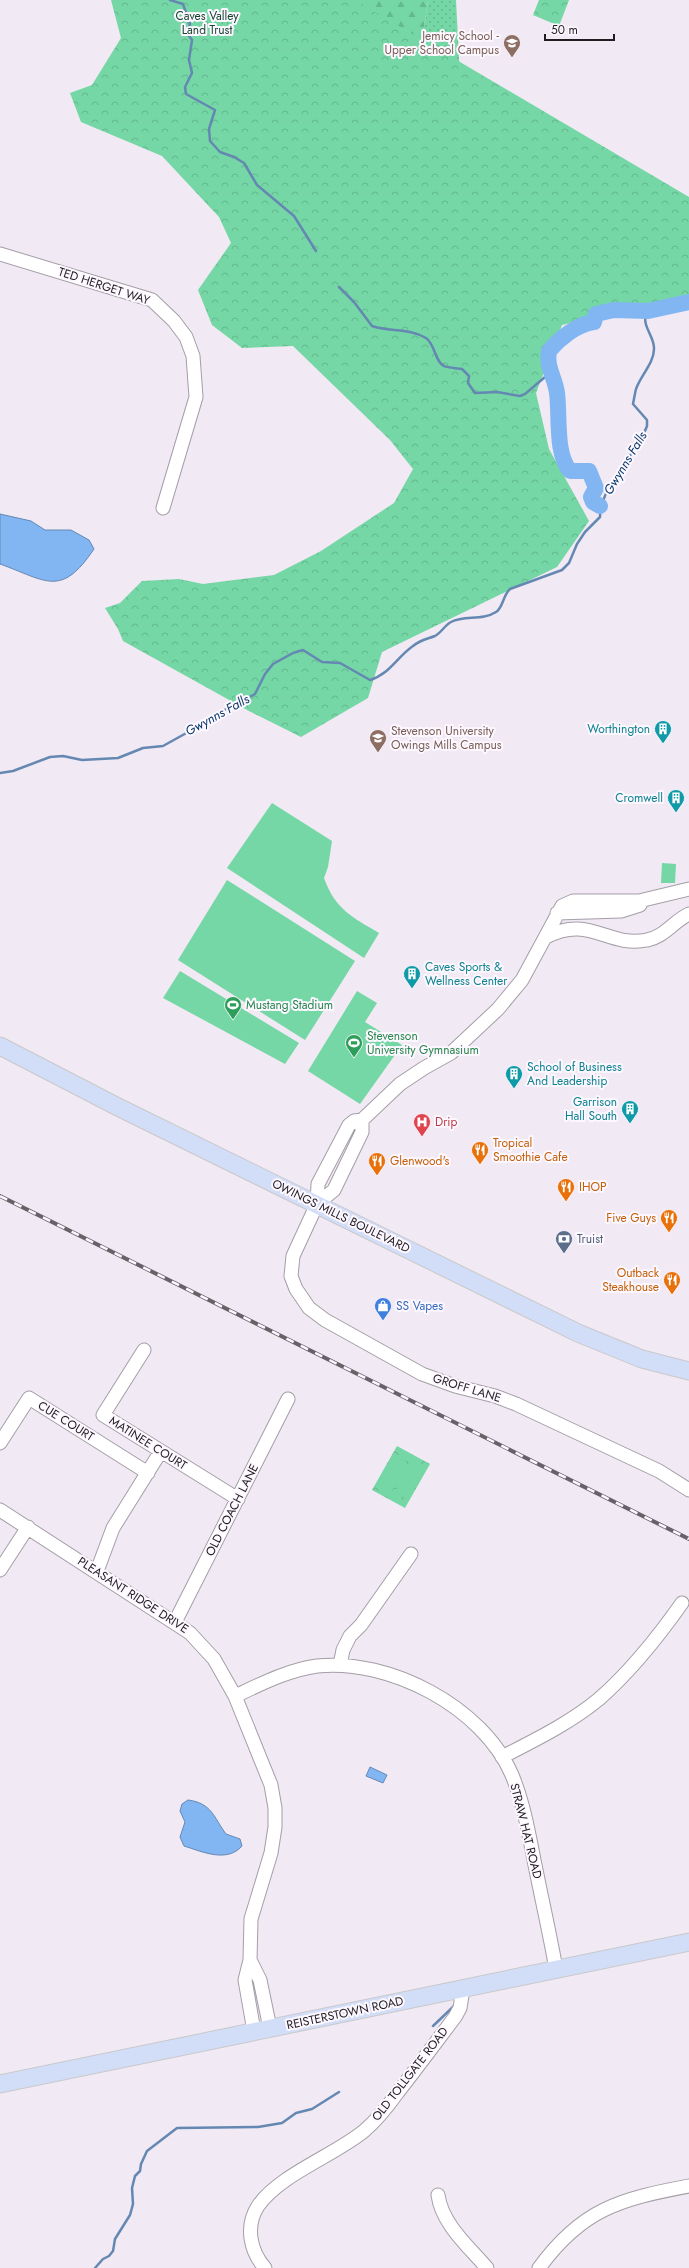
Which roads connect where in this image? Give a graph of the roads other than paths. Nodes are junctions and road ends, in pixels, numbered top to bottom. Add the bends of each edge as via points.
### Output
1 (0, 254) edge
2 (163, 508) dead end
3 (689, 889) edge
4 (689, 914) edge
5 (546, 937) junction
6 (0, 1046) edge
7 (362, 1120) junction
8 (338, 1144) junction
9 (353, 1152) junction
10 (317, 1204) junction
11 (144, 1350) dead end
12 (689, 1371) edge
13 (288, 1399) dead end
14 (0, 1443) edge
15 (161, 1451) junction
16 (148, 1473) junction
17 (689, 1490) edge
18 (238, 1499) junction
19 (0, 1510) edge
20 (28, 1527) junction
21 (411, 1554) dead end
22 (0, 1570) edge
23 (97, 1571) junction
24 (682, 1603) dead end
25 (175, 1622) junction
26 (340, 1665) junction
27 (235, 1696) junction
28 (502, 1757) junction
29 (689, 1942) edge
30 (556, 1969) junction
31 (463, 1989) junction
32 (262, 2029) junction
33 (0, 2084) edge
34 (689, 2186) edge
35 (438, 2195) dead end
36 (265, 2268) edge
37 (487, 2268) edge
38 (539, 2268) edge

1 - 2 street, TED HERGET WAY via 152,300 186,337 193,356 196,397
3 - 5 street via 627,902 571,901 562,906 557,913
4 - 5 street via 655,938 647,940 618,939 582,928 558,931
5 - 7 street via 522,980 498,1009 451,1053 400,1084
6 - 10 main road, OWINGS MILLS BOULEVARD via 118,1108
7 - 8 street via 349,1125
7 - 9 street via 362,1132
8 - 9 street
8 - 10 street via 318,1184
9 - 10 street via 334,1190
10 - 12 main road, OWINGS MILLS BOULEVARD via 590,1339 642,1359
10 - 17 street, GROFF LANE via 293,1256 291,1269 296,1289 314,1312 422,1374 516,1404 659,1471
11 - 15 street, MATINEE COURT via 103,1415
13 - 18 street, OLD COACH LANE
14 - 16 street, CUE COURT via 29,1398
15 - 16 street
15 - 18 street, MATINEE COURT
16 - 23 street via 112,1528
18 - 25 street, OLD COACH LANE
19 - 20 street, PLEASANT RIDGE DRIVE
20 - 22 street
20 - 23 street, PLEASANT RIDGE DRIVE
21 - 26 street via 361,1625 350,1636 343,1650
23 - 25 street, PLEASANT RIDGE DRIVE
24 - 28 street via 636,1662 598,1700 547,1734
25 - 27 street, PLEASANT RIDGE DRIVE via 203,1645
26 - 27 street, STRAW HAT ROAD via 297,1671
26 - 28 street, STRAW HAT ROAD via 362,1667 396,1676 440,1698 475,1724
27 - 32 street, PLEASANT RIDGE DRIVE via 271,1785 275,1808 271,1853 251,1919 250,1960 245,1980
28 - 30 street, STRAW HAT ROAD via 516,1787 528,1827
29 - 30 main road, REISTERSTOWN ROAD
30 - 31 main road, REISTERSTOWN ROAD
31 - 32 main road, REISTERSTOWN ROAD
31 - 36 street, OLD TOLLGATE ROAD via 460,2008 455,2017 379,2116 354,2139 296,2174 259,2205 253,2216 251,2237 254,2249
32 - 33 main road, REISTERSTOWN ROAD
34 - 38 street via 628,2200 595,2214 563,2238
35 - 37 street via 440,2209 447,2221

